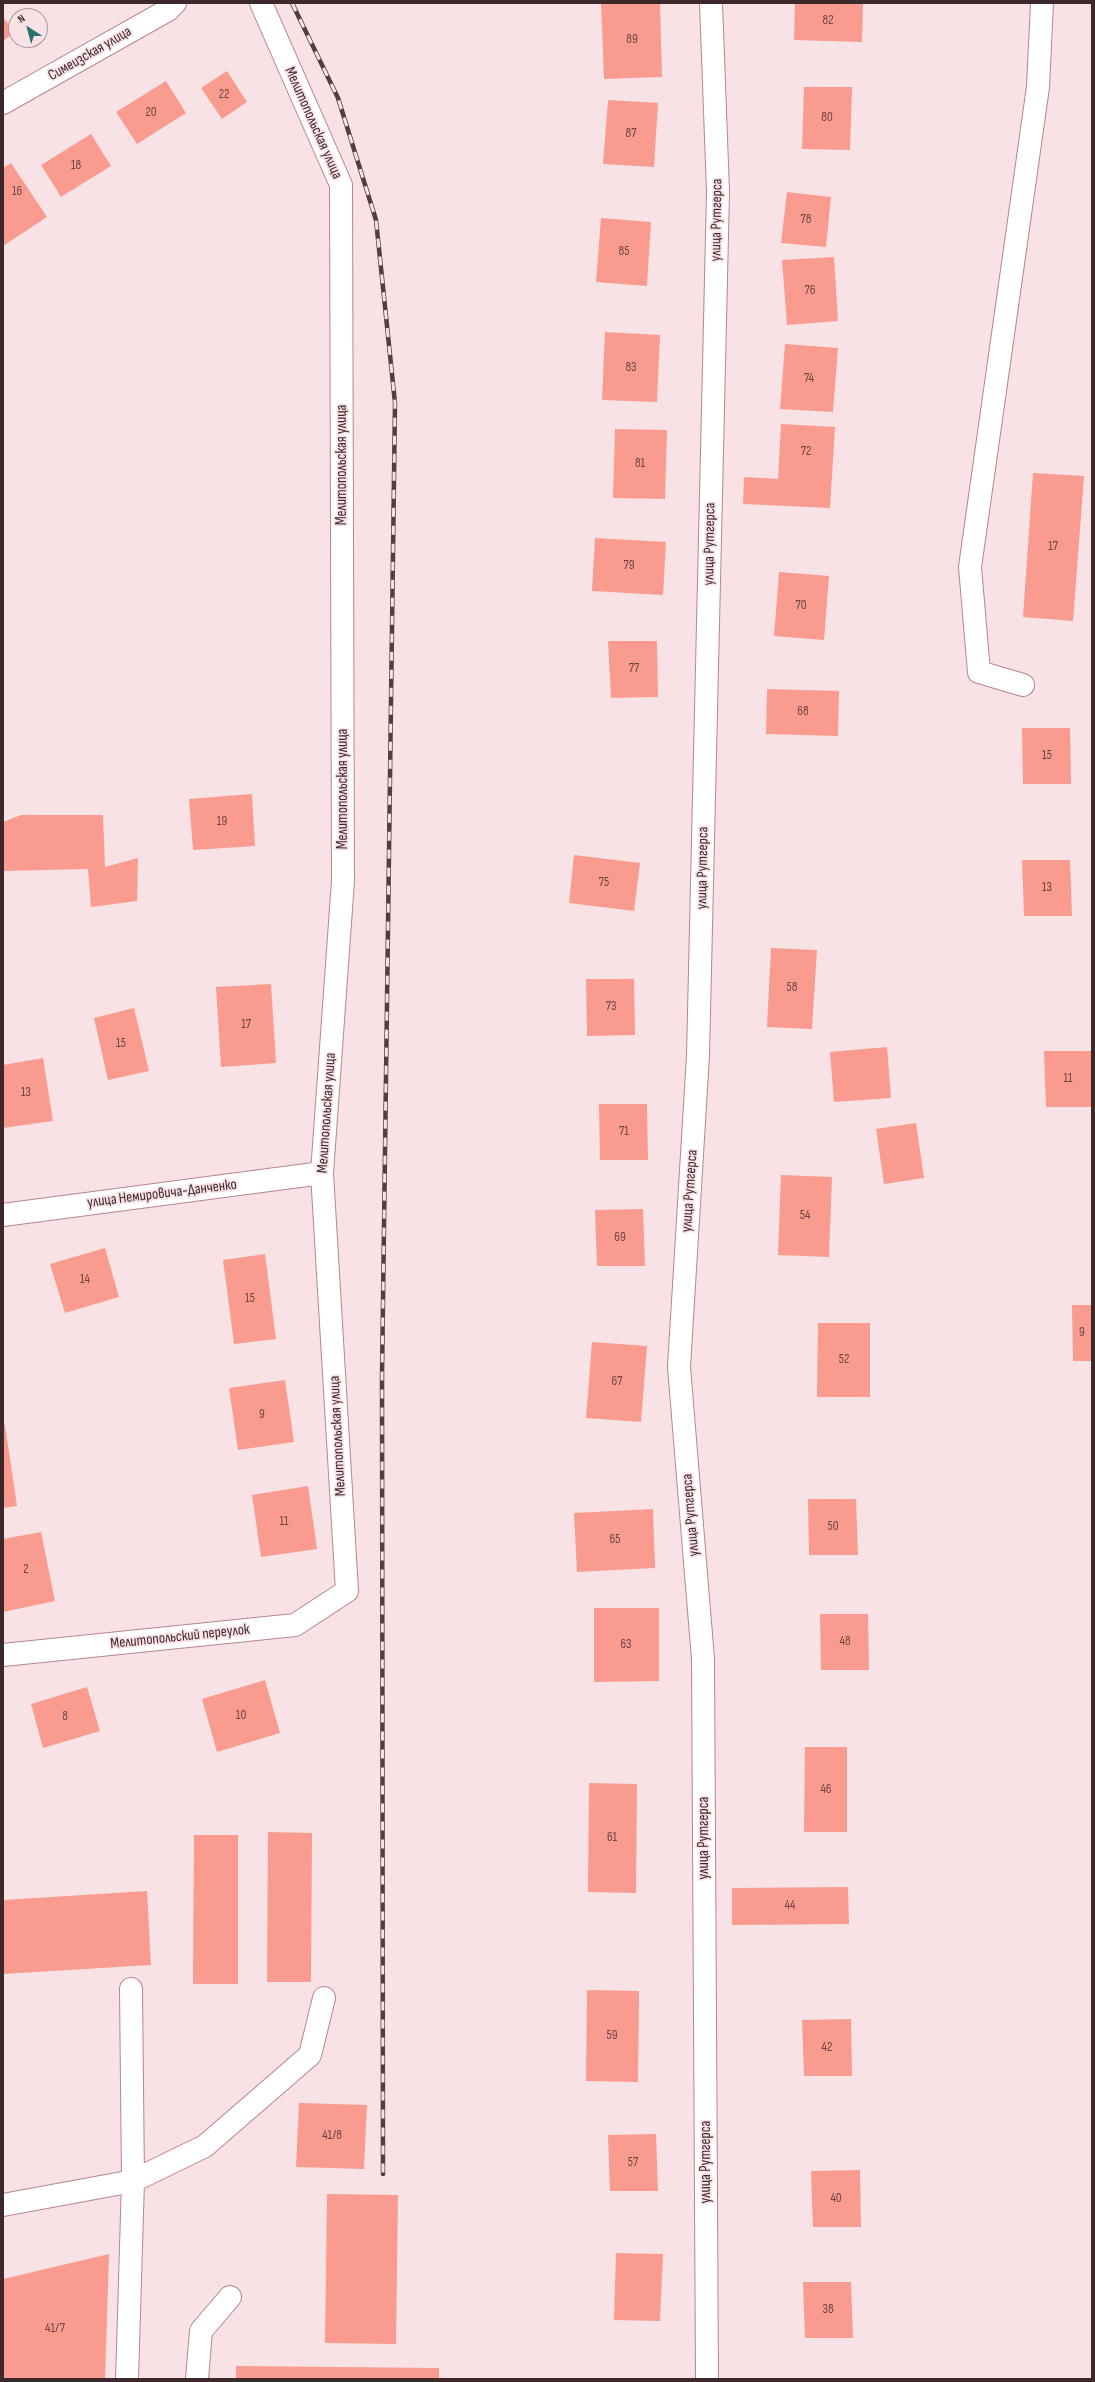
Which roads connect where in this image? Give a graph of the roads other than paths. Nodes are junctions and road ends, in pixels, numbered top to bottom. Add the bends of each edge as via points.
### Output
1 (175, 3) edge
2 (261, 3) edge
3 (711, 3) edge
4 (1042, 3) edge
5 (3, 103) edge
6 (1023, 685) dead end
7 (322, 1173) junction
8 (3, 1215) edge
9 (347, 1591) joint
10 (3, 1655) edge
11 (131, 1989) dead end
12 (324, 1998) dead end
13 (133, 2181) junction
14 (3, 2205) edge
15 (230, 2297) dead end
16 (127, 2379) edge
17 (197, 2379) edge
18 (707, 2379) edge

1 - 5 lane, Симеизская улица via 168,10
2 - 7 lane, Мелитопольская улица via 341,186 344,882
3 - 18 lane, улица Рутгерса via 718,192 699,1032 679,1367 703,1659
4 - 6 lane via 1038,87 970,567 979,672
7 - 8 lane, улица Немировича-Данченко
7 - 9 lane, Мелитопольская улица
9 - 10 lane, Мелитопольский переулок via 296,1625
11 - 13 lane
12 - 13 lane via 310,2055 205,2146
13 - 14 lane
13 - 16 lane
15 - 17 lane via 201,2331

